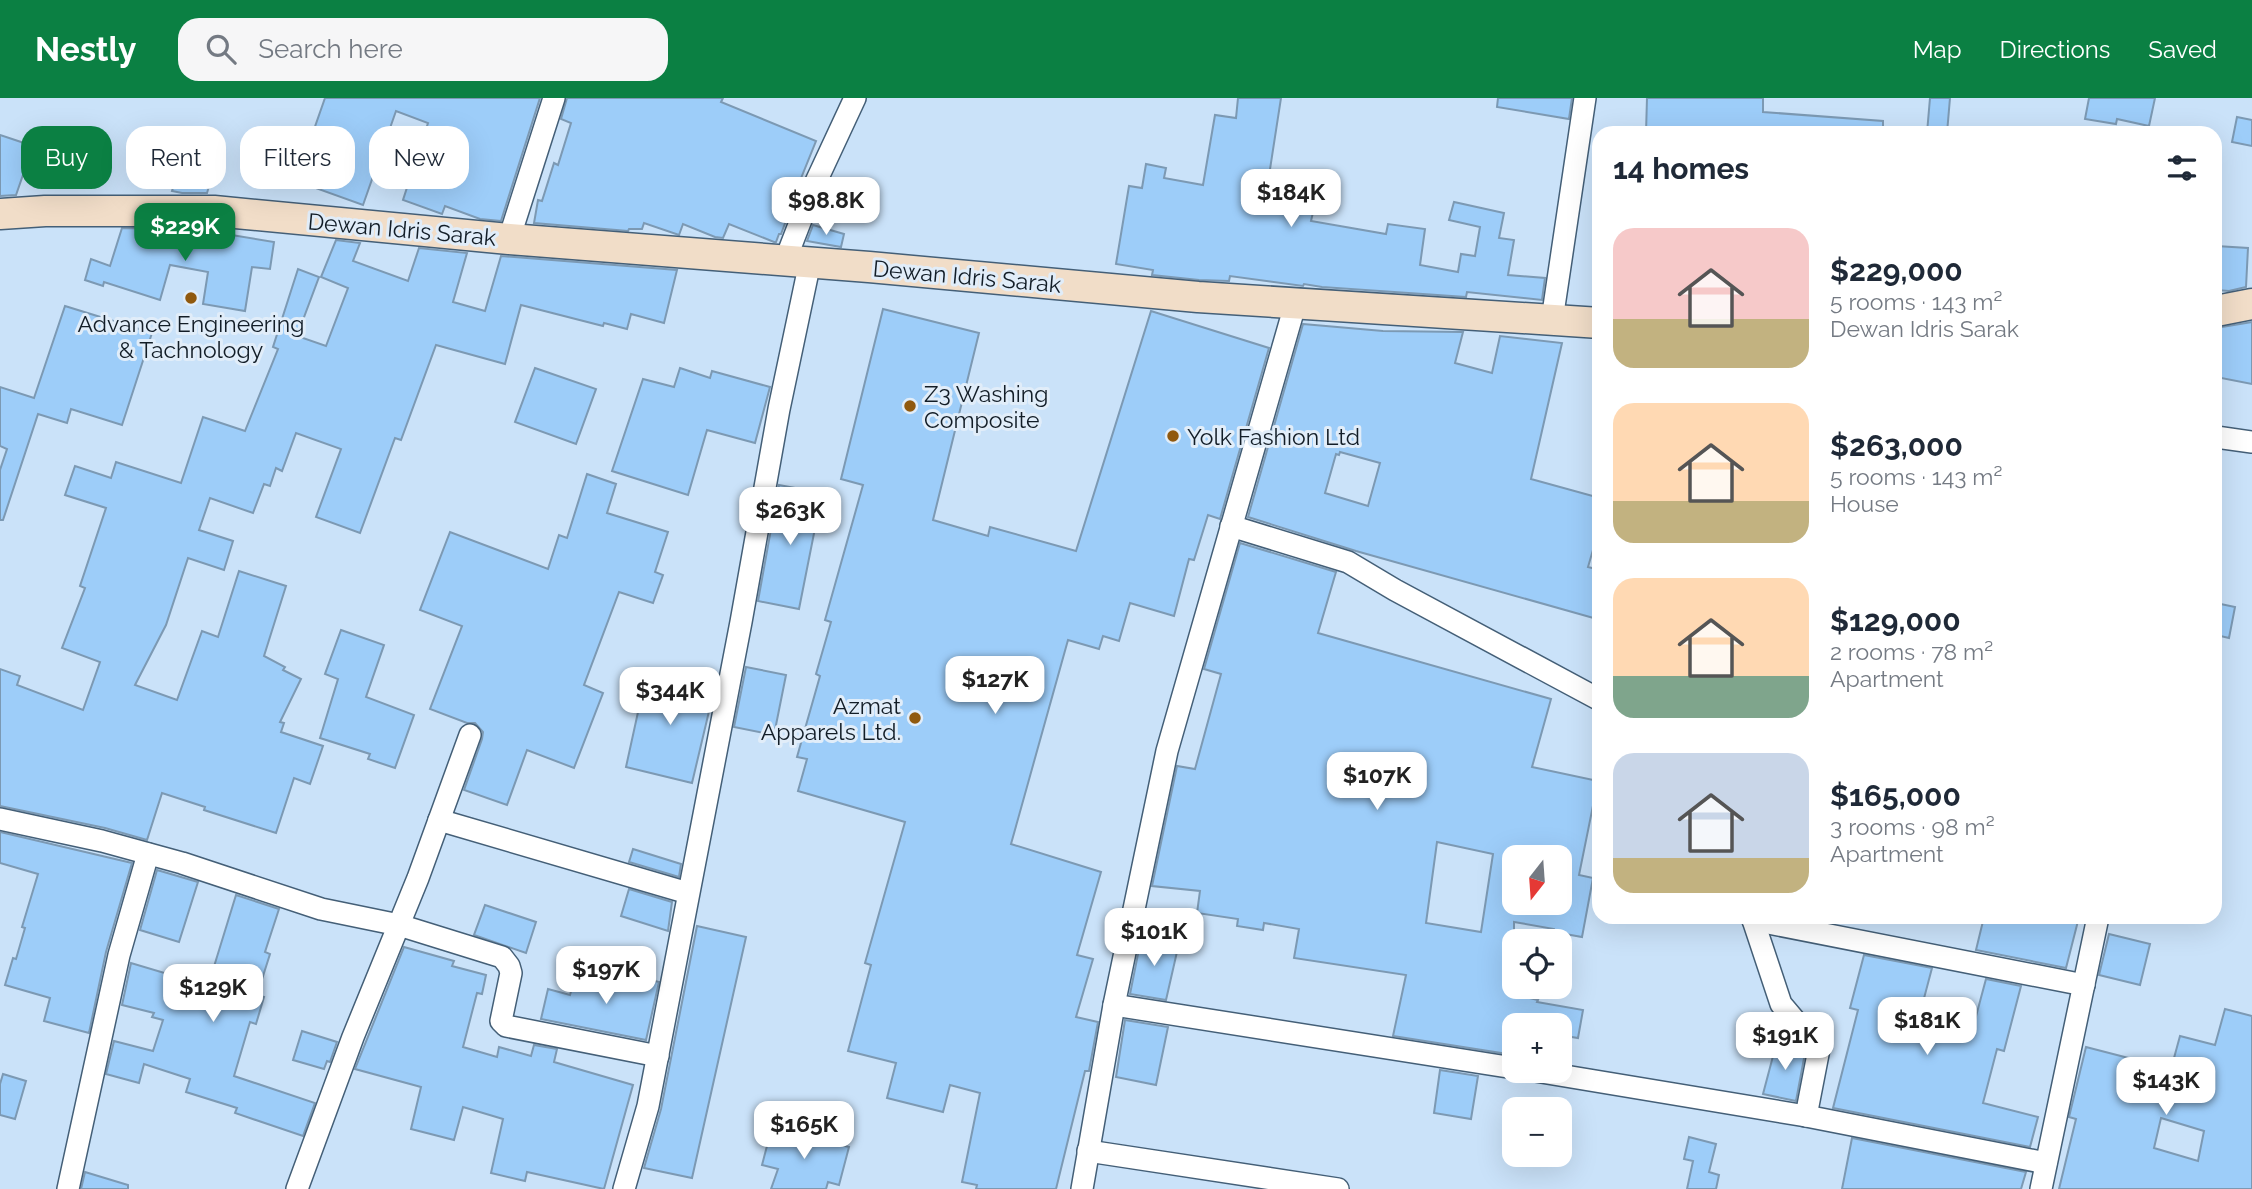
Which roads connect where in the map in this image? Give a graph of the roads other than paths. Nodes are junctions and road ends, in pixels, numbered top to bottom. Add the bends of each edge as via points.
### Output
1 (554, 98) edge
2 (855, 98) edge
3 (1585, 98) edge
4 (2, 219) edge
5 (509, 239) junction
6 (798, 262) junction
7 (2252, 303) edge
8 (1295, 305) junction
9 (2222, 310) edge
10 (1552, 320) junction
11 (1592, 322) edge
12 (2222, 437) edge
13 (2252, 442) edge
14 (1231, 526) junction
15 (1592, 696) edge
16 (470, 735) dead end
17 (0, 819) edge
18 (439, 820) junction
19 (148, 854) junction
20 (688, 893) junction
21 (1754, 924) edge
22 (1782, 924) edge
23 (2097, 924) edge
24 (398, 925) junction
25 (2084, 985) junction
26 (1115, 1005) junction
27 (658, 1056) junction
28 (1502, 1066) edge
29 (1572, 1077) edge
30 (1806, 1116) junction
31 (1088, 1152) junction
32 (2046, 1163) junction
33 (68, 1189) edge
34 (297, 1189) edge
35 (624, 1189) edge
36 (1082, 1189) edge
37 (1338, 1189) edge
38 (2041, 1189) edge

1 - 5 street
2 - 6 street via 814,186
3 - 10 street
4 - 5 main road, Dewan Idris Sarak via 45,211 214,211
5 - 6 main road, Dewan Idris Sarak
6 - 8 main road, Dewan Idris Sarak
6 - 20 street via 779,409
7 - 9 main road
8 - 10 main road, Dewan Idris Sarak
8 - 14 street
10 - 11 main road, Dewan Idris Sarak
12 - 13 street
14 - 15 street via 1348,562
14 - 26 street via 1167,751
16 - 18 street
17 - 19 street
18 - 20 street
18 - 24 street
19 - 24 street via 321,909
19 - 33 street via 119,956
20 - 27 street
21 - 30 street via 1781,1004 1819,1049
22 - 25 street
23 - 25 street
24 - 27 street via 502,957 511,974 501,1021 506,1026
24 - 34 street
25 - 32 street
26 - 28 street
26 - 31 street
27 - 35 street
29 - 30 street
30 - 32 street
31 - 36 street
31 - 37 street
32 - 38 street

